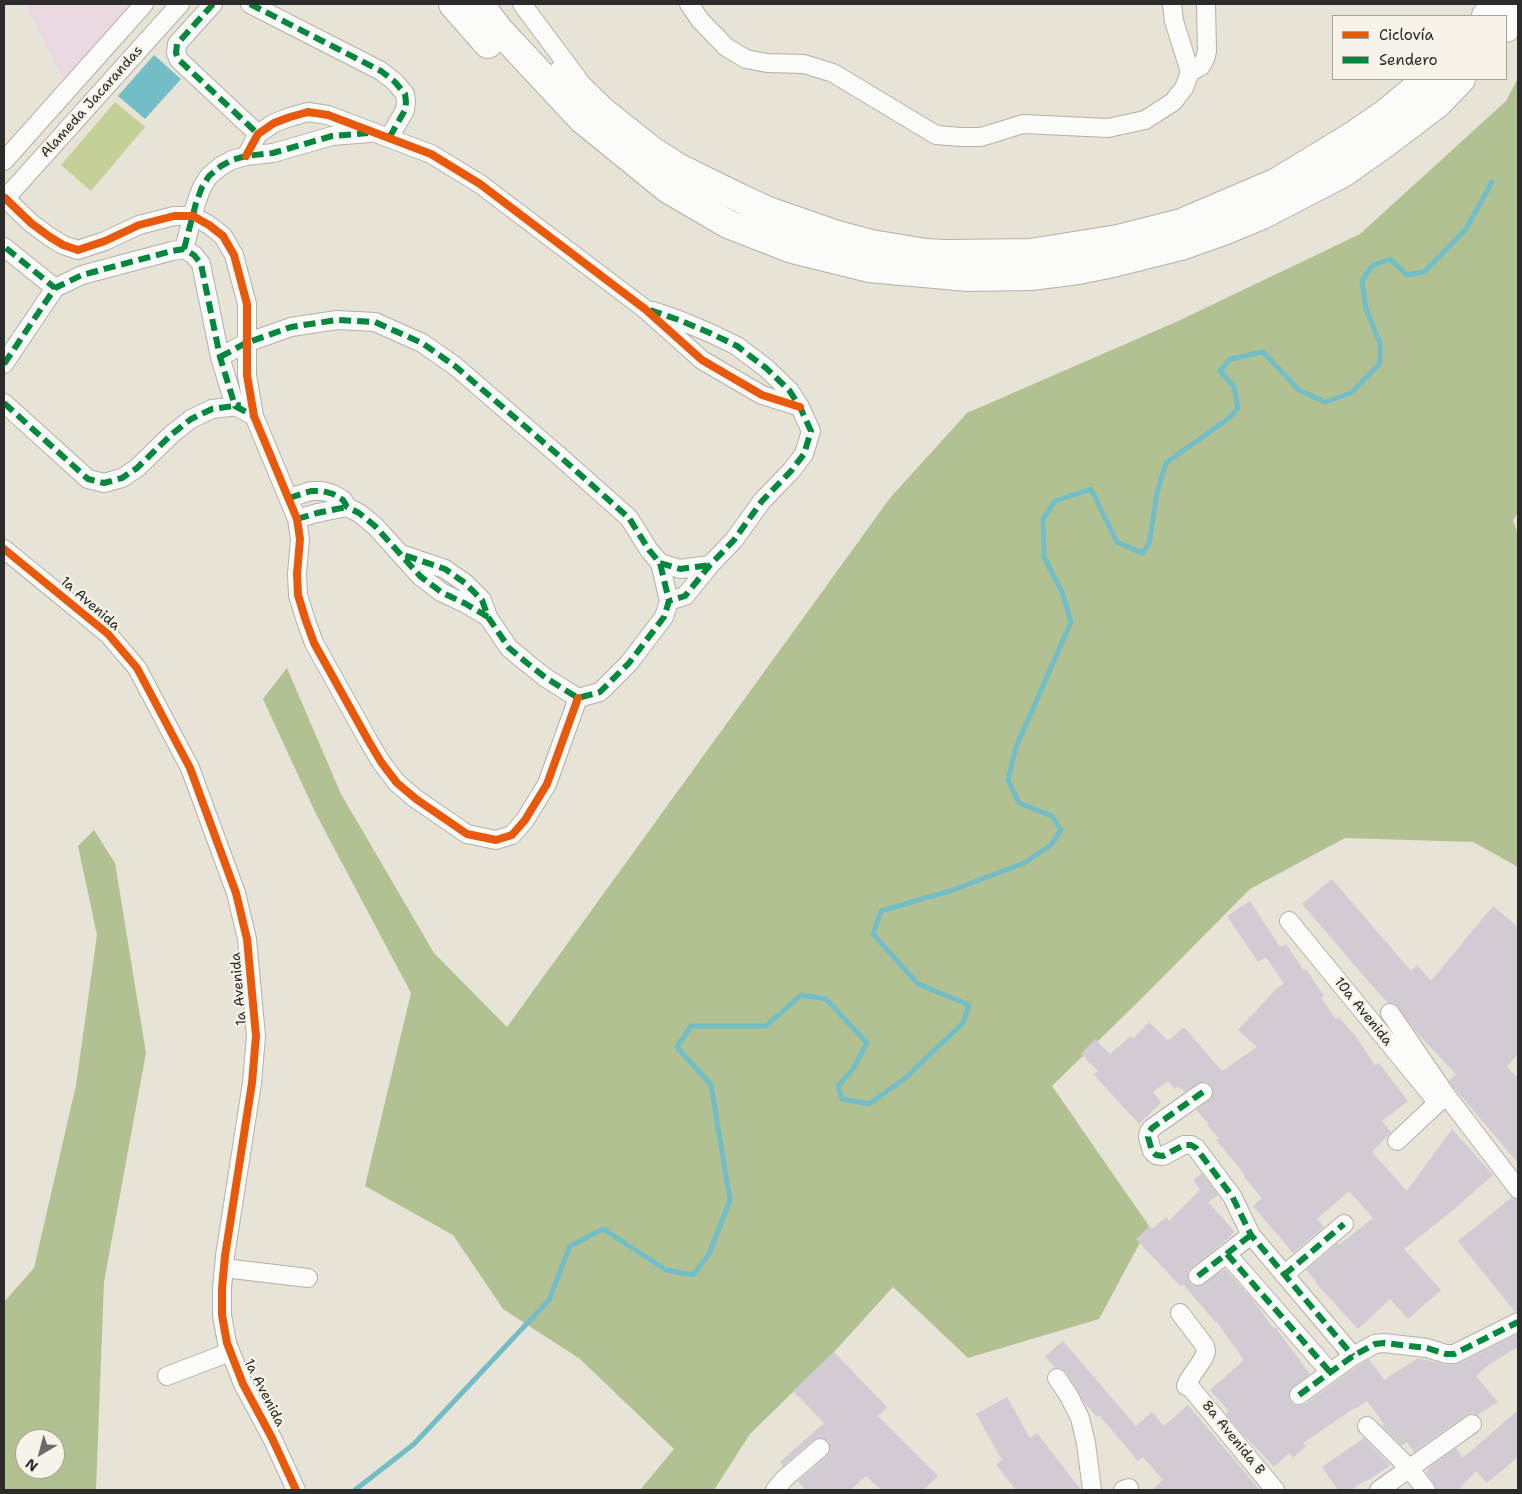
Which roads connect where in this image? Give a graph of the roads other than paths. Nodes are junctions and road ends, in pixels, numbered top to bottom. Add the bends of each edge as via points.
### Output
1 (144, 4) edge
2 (180, 4) edge
3 (213, 4) edge
4 (250, 4) edge
5 (453, 4) edge
6 (479, 4) edge
7 (501, 4) edge
8 (522, 4) edge
9 (689, 4) edge
10 (1172, 4) edge
11 (1206, 4) edge
12 (1496, 4) edge
13 (1518, 13) edge
14 (1487, 15) edge
15 (1507, 27) edge
16 (1190, 72) junction
17 (1427, 80) edge
18 (1460, 80) edge
19 (602, 111) junction
20 (258, 134) junction
21 (382, 135) junction
22 (246, 156) junction
23 (4, 161) edge
24 (668, 190) junction
25 (4, 199) edge
26 (192, 216) junction
27 (4, 247) edge
28 (184, 249) junction
29 (55, 288) junction
30 (645, 308) junction
31 (246, 343) junction
32 (220, 357) junction
33 (4, 364) edge
34 (4, 403) edge
35 (800, 408) junction
36 (247, 409) junction
37 (289, 498) junction
38 (347, 507) junction
39 (297, 520) junction
40 (4, 549) edge
41 (660, 563) junction
42 (710, 565) junction
43 (669, 601) junction
44 (578, 698) junction
45 (1289, 921) dead end
46 (1390, 1013) dead end
47 (1202, 1092) dead end
48 (1442, 1099) junction
49 (1397, 1141) dead end
50 (1518, 1189) edge
51 (1344, 1224) dead end
52 (1250, 1235) junction
53 (1227, 1254) junction
54 (224, 1268) junction
55 (1284, 1275) junction
56 (1198, 1276) dead end
57 (308, 1278) dead end
58 (1180, 1313) dead end
59 (1518, 1322) edge
60 (230, 1352) junction
61 (1352, 1356) junction
62 (1330, 1372) junction
63 (168, 1376) dead end
64 (1057, 1378) dead end
65 (1300, 1395) dead end
66 (1472, 1424) dead end
67 (1367, 1426) dead end
68 (820, 1448) dead end
69 (1409, 1468) junction
70 (296, 1490) edge
71 (775, 1490) edge
72 (1092, 1490) edge
73 (1275, 1490) edge
74 (1379, 1490) edge
75 (1426, 1490) edge

1 - 23 street, Alameda Jacarandas
2 - 25 street, Alameda Jacarandas
3 - 20 street via 178,44 176,53 179,60
4 - 21 street via 381,71 396,82 405,94 405,110
5 - 24 main road via 508,67 565,123 637,177
6 - 24 main road via 582,119
7 - 19 main road via 543,53
8 - 19 street
9 - 16 street via 726,46 746,59 804,64 833,73 936,135 981,137 1023,124 1108,128 1145,120 1173,102 1184,88
10 - 16 street
11 - 16 street via 1205,60
12 - 14 main road
13 - 15 main road
17 - 19 main road via 1351,137 1277,182 1181,223 1118,239 1030,253 926,253 871,244 798,222 679,168
18 - 24 main road via 1437,104 1343,173 1262,215 1181,246 1053,274 968,277 869,268 792,249 728,224
20 - 21 street via 274,123 308,112 328,115
20 - 22 street
21 - 22 street via 332,136 273,153
21 - 30 street via 431,154 480,184
22 - 26 street via 232,160 209,176
25 - 26 street via 63,246 78,250 106,242 139,225 174,216
26 - 28 street
26 - 31 street via 223,236 234,255 247,304
27 - 29 street
28 - 29 street via 82,275
28 - 32 street via 201,264
29 - 33 street
30 - 35 street via 702,360 762,395
30 - 35 street via 737,346 789,390
31 - 32 street
31 - 36 street
31 - 41 street via 291,327 337,320 375,322 422,343 455,366 602,493 629,518
32 - 36 street
34 - 36 street via 88,479 104,483 122,478 137,468 191,419 212,409
35 - 42 street via 810,431 804,454
36 - 37 street
37 - 38 street via 311,490 323,491 343,500
37 - 39 street
38 - 39 street
38 - 44 street via 375,526 401,554 445,569 465,583 482,600 488,617 510,648 546,678
39 - 44 street via 300,539 298,595 314,643 381,762 397,783 467,834 496,840 512,835 525,820 547,784
40 - 54 street, 1a Avenida via 108,634 137,668 190,768 236,893 247,939 256,1036
41 - 42 street via 680,569
41 - 43 street
42 - 43 street via 685,596
43 - 44 street via 664,617 629,663 600,692
45 - 48 street, 10a Avenida
46 - 48 street
47 - 52 street via 1152,1128 1148,1137 1152,1151 1163,1156 1184,1145 1196,1148 1232,1196
48 - 49 street
48 - 50 street, 10a Avenida
51 - 55 street
52 - 53 street
52 - 55 street
53 - 56 street
53 - 62 street
54 - 57 street
54 - 60 street, 1a Avenida via 222,1315
55 - 61 street
58 - 73 street, 8a Avenida B via 1206,1352 1186,1386
59 - 61 street via 1454,1354 1384,1343 1374,1344
60 - 63 street
60 - 70 street, 1a Avenida
61 - 62 street
62 - 65 street
64 - 72 street via 1080,1418
66 - 69 street
67 - 69 street
68 - 71 street
69 - 74 street
69 - 75 street

